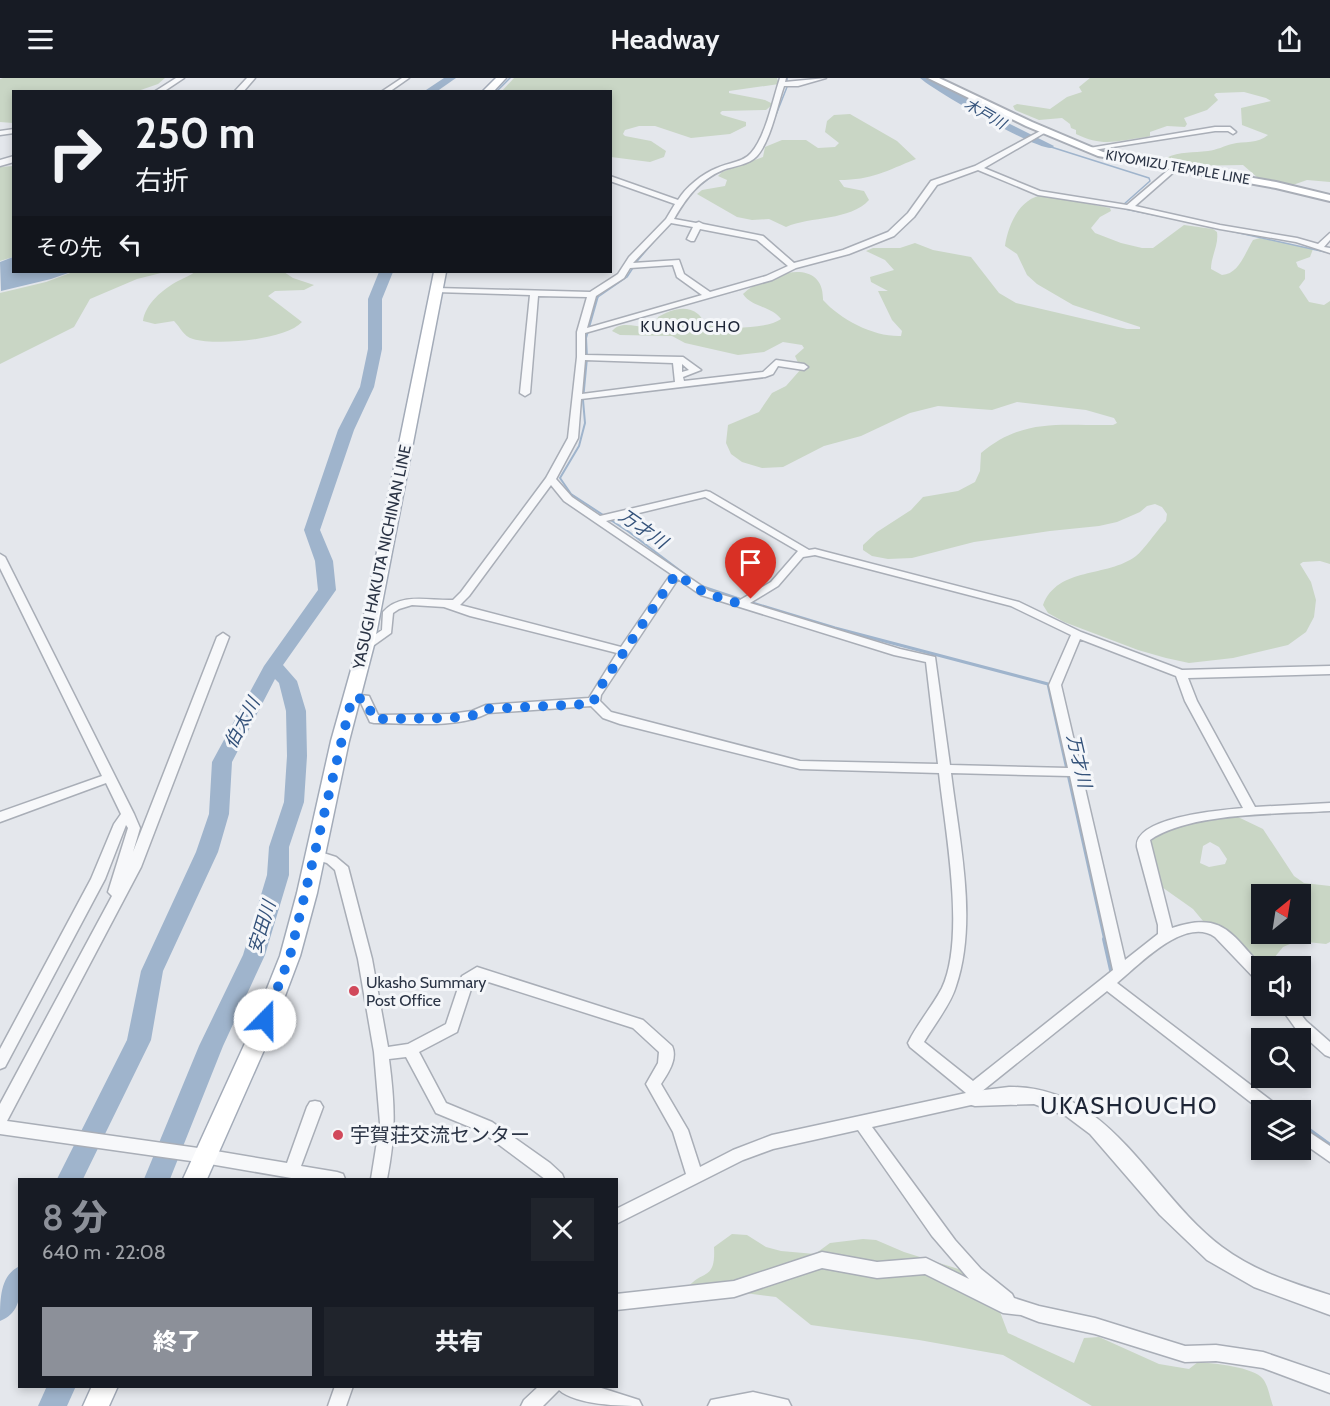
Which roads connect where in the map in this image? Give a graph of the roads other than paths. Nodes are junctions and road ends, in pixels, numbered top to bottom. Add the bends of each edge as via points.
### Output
1 (181, 78) edge
2 (251, 78) edge
3 (407, 78) edge
4 (501, 78) edge
5 (824, 78) edge
6 (932, 78) edge
7 (783, 81) edge
8 (160, 90) edge
9 (240, 90) edge
10 (387, 90) edge
11 (393, 90) edge
12 (489, 90) edge
13 (1206, 125) dead end
14 (1215, 129) junction
15 (1231, 129) dead end
16 (1044, 131) junction
17 (1087, 149) junction
18 (978, 168) junction
19 (1173, 168) junction
20 (612, 179) edge
21 (1330, 198) edge
22 (678, 203) junction
23 (1130, 207) junction
24 (669, 220) junction
25 (699, 224) junction
26 (1330, 235) edge
27 (691, 238) dead end
28 (1320, 247) junction
29 (1330, 250) edge
30 (633, 266) junction
31 (793, 266) junction
32 (440, 273) edge
33 (436, 290) junction
34 (534, 294) junction
35 (592, 295) junction
36 (710, 296) junction
37 (585, 332) junction
38 (586, 357) junction
39 (683, 360) dead end
40 (804, 367) dead end
41 (679, 381) junction
42 (525, 393) dead end
43 (581, 396) junction
44 (551, 479) junction
45 (604, 518) junction
46 (806, 552) junction
47 (0, 557) edge
48 (676, 574) junction
49 (745, 602) junction
50 (447, 604) junction
51 (1077, 634) junction
52 (223, 638) dead end
53 (366, 645) junction
54 (623, 651) junction
55 (1330, 670) edge
56 (1181, 674) junction
57 (352, 698) junction
58 (594, 702) junction
59 (944, 769) junction
60 (1069, 772) junction
61 (108, 778) junction
62 (1330, 807) edge
63 (1251, 811) junction
64 (128, 814) junction
65 (0, 817) edge
66 (314, 855) junction
67 (106, 919) junction
68 (1165, 936) junction
69 (1251, 965) edge
70 (1120, 970) junction
71 (1106, 982) junction
72 (1295, 1016) edge
73 (410, 1050) junction
74 (1330, 1051) edge
75 (380, 1054) junction
76 (0, 1062) edge
77 (974, 1094) junction
78 (1259, 1100) edge
79 (315, 1107) dead end
80 (862, 1123) junction
81 (1, 1124) edge
82 (1311, 1140) edge
83 (202, 1155) junction
84 (1330, 1155) edge
85 (292, 1170) junction
86 (695, 1177) junction
87 (195, 1178) edge
88 (332, 1178) edge
89 (379, 1178) edge
90 (555, 1178) edge
91 (618, 1216) edge
92 (618, 1302) edge
93 (1330, 1305) edge
94 (1021, 1307) junction
95 (1330, 1384) edge
96 (104, 1388) edge
97 (344, 1388) edge
98 (550, 1388) edge
99 (573, 1388) edge
100 (96, 1406) edge
101 (337, 1406) edge
102 (530, 1406) edge
103 (633, 1406) edge
104 (717, 1406) edge
105 (782, 1406) edge

1 - 8 street
2 - 9 street
3 - 10 street
3 - 11 street
4 - 12 main road
5 - 7 street via 798,84
6 - 16 main road, KIYOMIZU TEMPLE LINE
7 - 22 street via 754,155 717,170 687,191
13 - 14 street
14 - 15 street
14 - 17 street
16 - 17 main road, KIYOMIZU TEMPLE LINE
16 - 18 street
17 - 19 main road, KIYOMIZU TEMPLE LINE
18 - 23 street via 1038,193
18 - 31 street via 934,183 911,215 891,234 846,252
19 - 21 main road, KIYOMIZU TEMPLE LINE via 1268,183
19 - 23 street
20 - 22 street
22 - 24 street
23 - 28 street
24 - 25 street
24 - 30 street
25 - 27 street
25 - 31 street via 760,238
26 - 28 street
28 - 29 street
30 - 35 street
30 - 36 street via 676,262 680,275
31 - 36 street via 769,278
32 - 33 main road, YASUGI HAKUTA NICHINAN LINE
33 - 34 street
33 - 53 main road, YASUGI HAKUTA NICHINAN LINE
34 - 35 street
34 - 42 street
35 - 37 street
36 - 37 street
37 - 38 street
38 - 41 street via 677,360
38 - 43 street
39 - 41 street via 697,370
40 - 41 street via 776,363 765,374
41 - 43 street
43 - 44 street via 573,438
44 - 45 street via 568,499
44 - 50 street via 465,594 456,603
45 - 46 street via 706,494
45 - 48 street
46 - 49 street via 800,554 775,585
46 - 51 street via 844,558 1016,604
47 - 61 street
48 - 49 street via 705,593
48 - 54 street
49 - 59 street via 931,660
50 - 53 street via 396,604 388,612 387,631
50 - 54 street
51 - 56 street
51 - 60 street via 1055,685
52 - 67 street via 134,867
53 - 57 main road, YASUGI HAKUTA NICHINAN LINE
54 - 58 street
55 - 56 street
56 - 63 street via 1191,701
57 - 58 street via 365,699 374,719 450,718 476,715 486,709
57 - 66 main road, YASUGI HAKUTA NICHINAN LINE
58 - 59 street via 615,719 800,765
59 - 60 street
59 - 77 street via 958,883 959,947 948,988 915,1043
60 - 70 street
61 - 64 street
61 - 65 street
62 - 63 street
63 - 68 street via 1196,818 1144,837
64 - 67 street via 134,828
64 - 76 street via 120,824 98,879
66 - 75 street via 341,867 364,948
66 - 83 main road, YASUGI HAKUTA NICHINAN LINE via 290,956 257,1041
67 - 81 street
68 - 69 street via 1194,927 1210,927
68 - 70 street
70 - 71 street
71 - 77 street
71 - 78 street
72 - 74 street
73 - 75 street
73 - 86 street via 452,1028 467,980 477,974 638,1024 667,1050 665,1064 653,1084 680,1130
73 - 90 street via 441,1108 487,1127
75 - 89 street via 387,1116
77 - 80 street
77 - 93 street via 1029,1096 1082,1115 1099,1128 1200,1241 1231,1266
79 - 85 street
80 - 86 street via 772,1142
80 - 94 street via 941,1236 978,1278
81 - 83 street
82 - 84 street
83 - 85 street
83 - 87 main road, YASUGI HAKUTA NICHINAN LINE
85 - 88 street
86 - 91 street
92 - 94 street via 734,1289 822,1260 876,1270 926,1266 1003,1305
94 - 95 street via 1185,1354 1216,1353 1263,1360
96 - 100 main road
97 - 101 street
98 - 102 street
99 - 103 street
104 - 105 street via 753,1401

